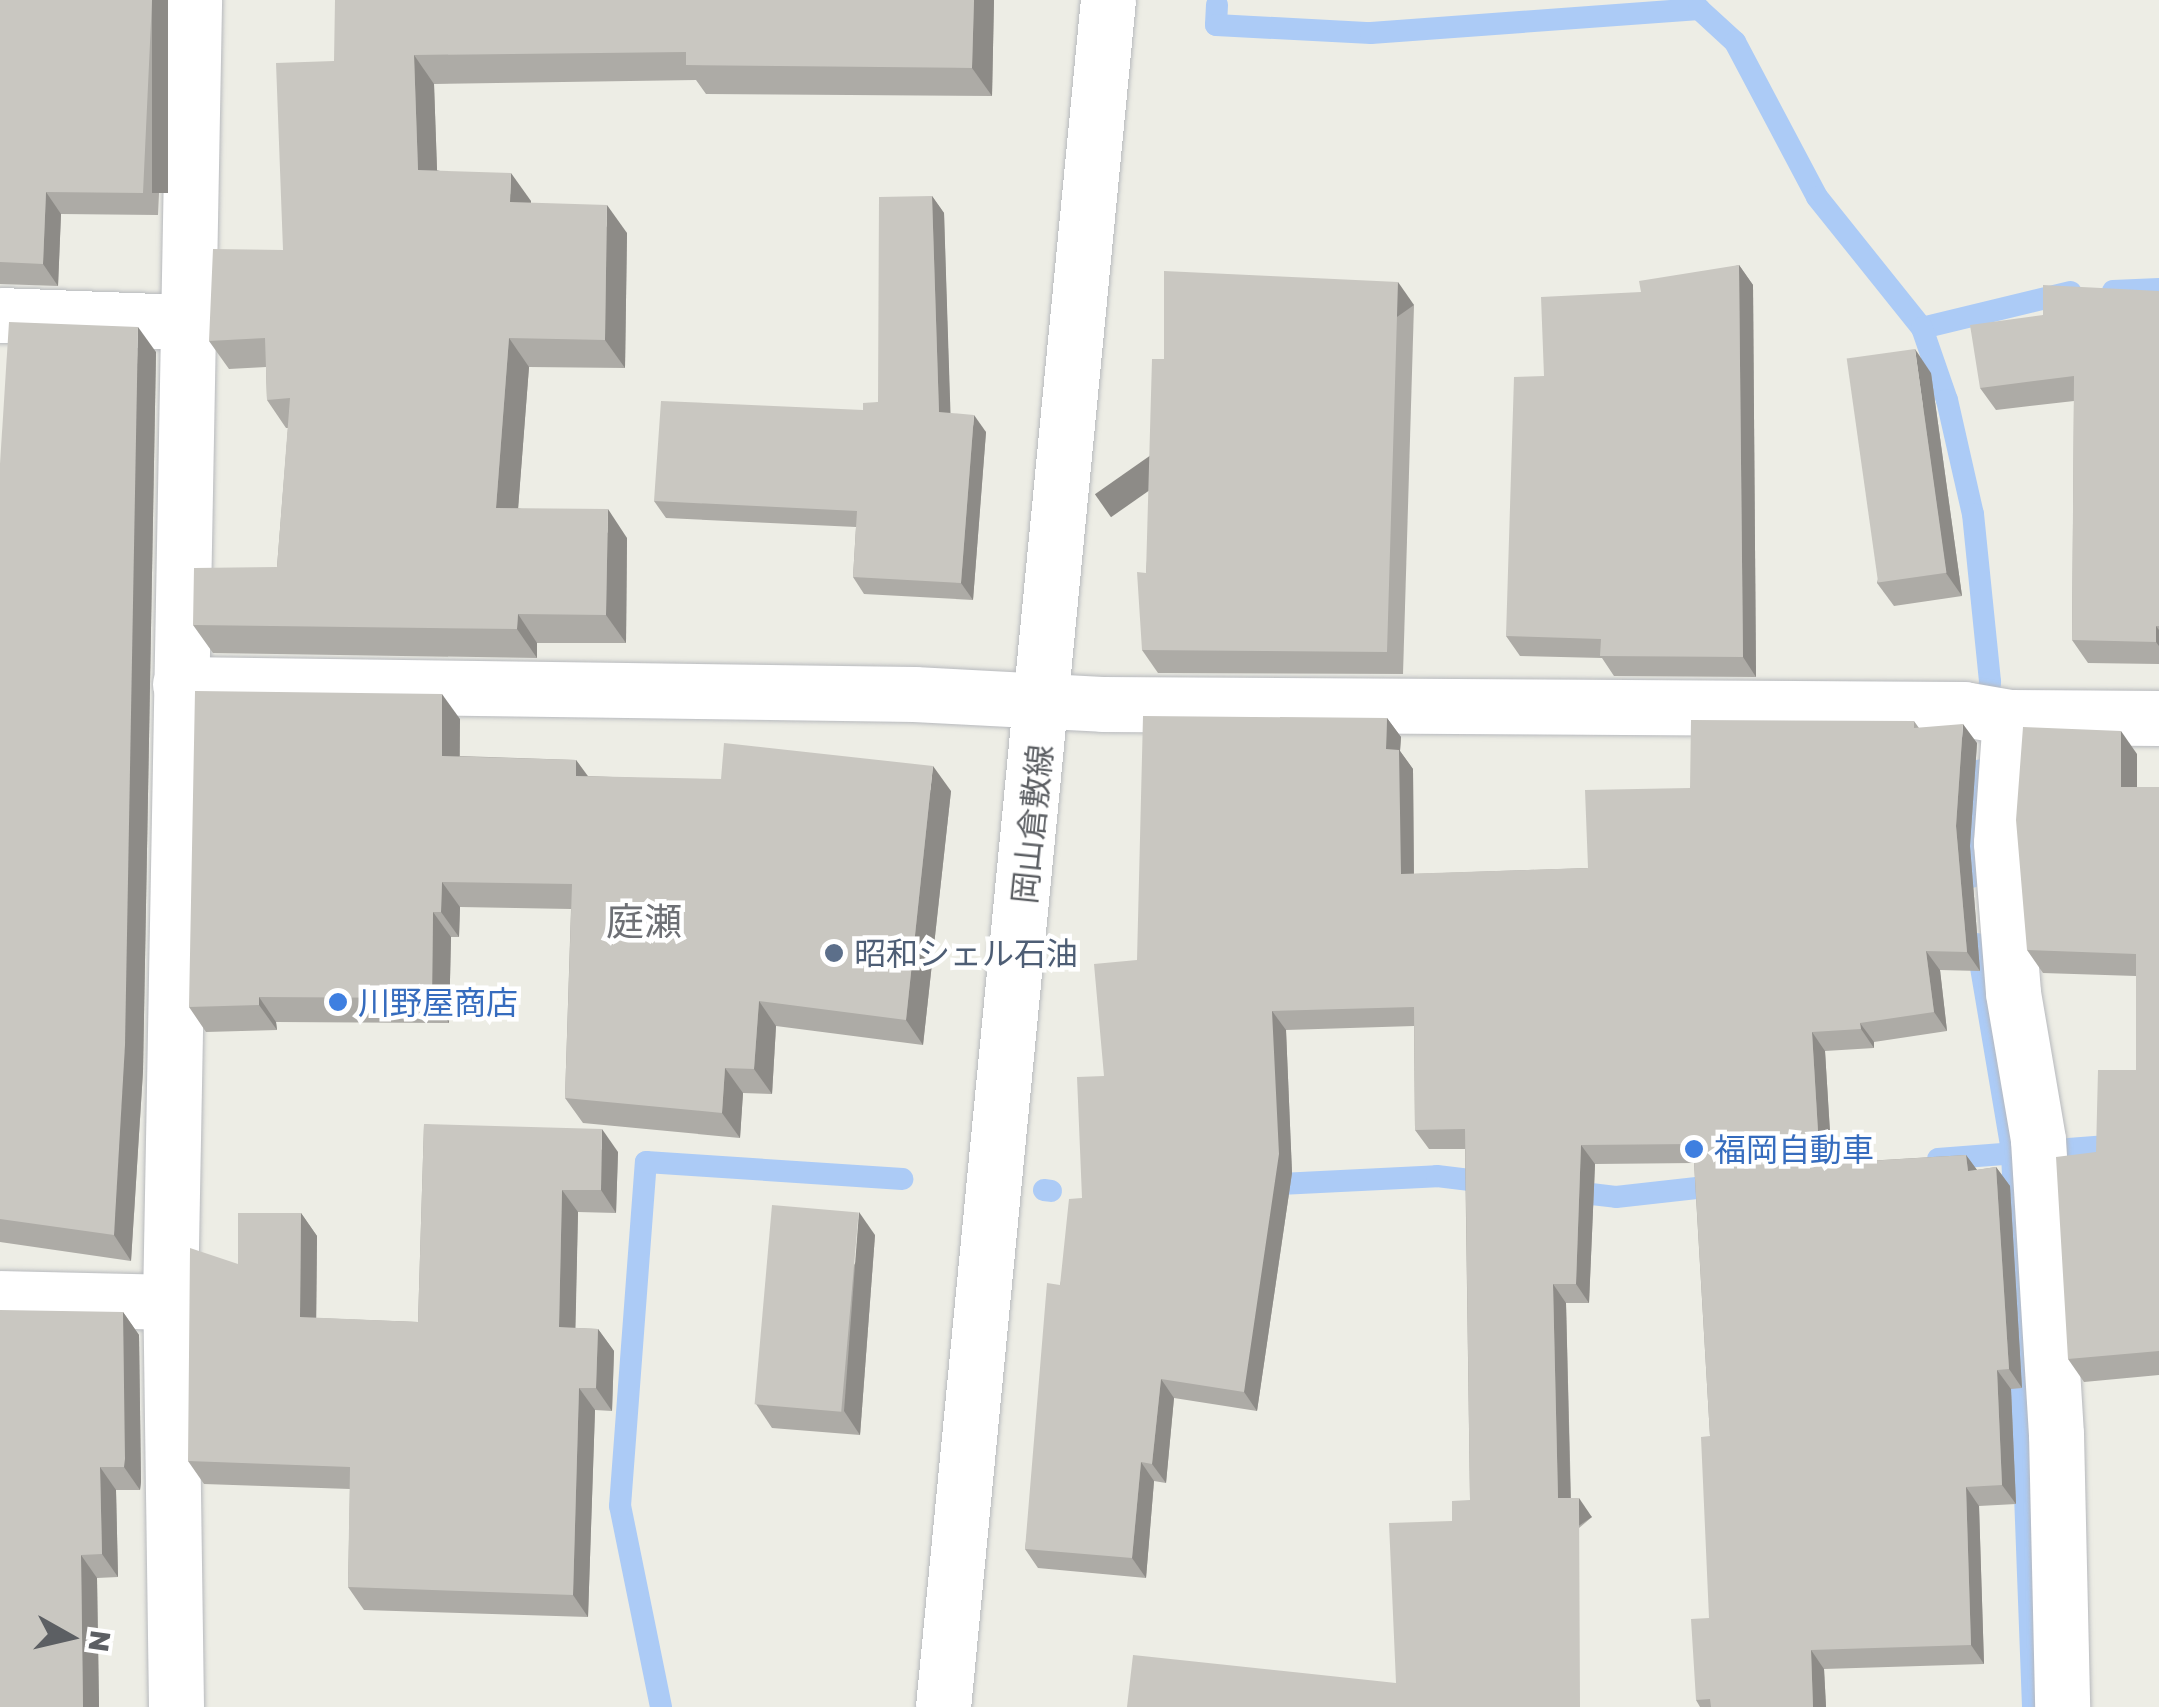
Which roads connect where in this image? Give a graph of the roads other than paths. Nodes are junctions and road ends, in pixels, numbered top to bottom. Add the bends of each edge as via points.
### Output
1 (194, 0) edge
2 (1108, 0) edge
3 (0, 315) edge
4 (186, 322) junction
5 (180, 684) junction
6 (1045, 700) junction
7 (1994, 714) junction
8 (2159, 718) edge
9 (0, 1298) edge
10 (170, 1302) junction
11 (176, 1707) edge
12 (942, 1707) edge
13 (2062, 1707) edge

1 - 4 street
2 - 6 street, 岡山倉敷線
3 - 4 street
4 - 5 street
5 - 6 street
5 - 10 street
6 - 7 street
6 - 12 street, 岡山倉敷線
7 - 8 street
7 - 13 street via 2013,993 2039,1150 2056,1434
9 - 10 street
10 - 11 street

